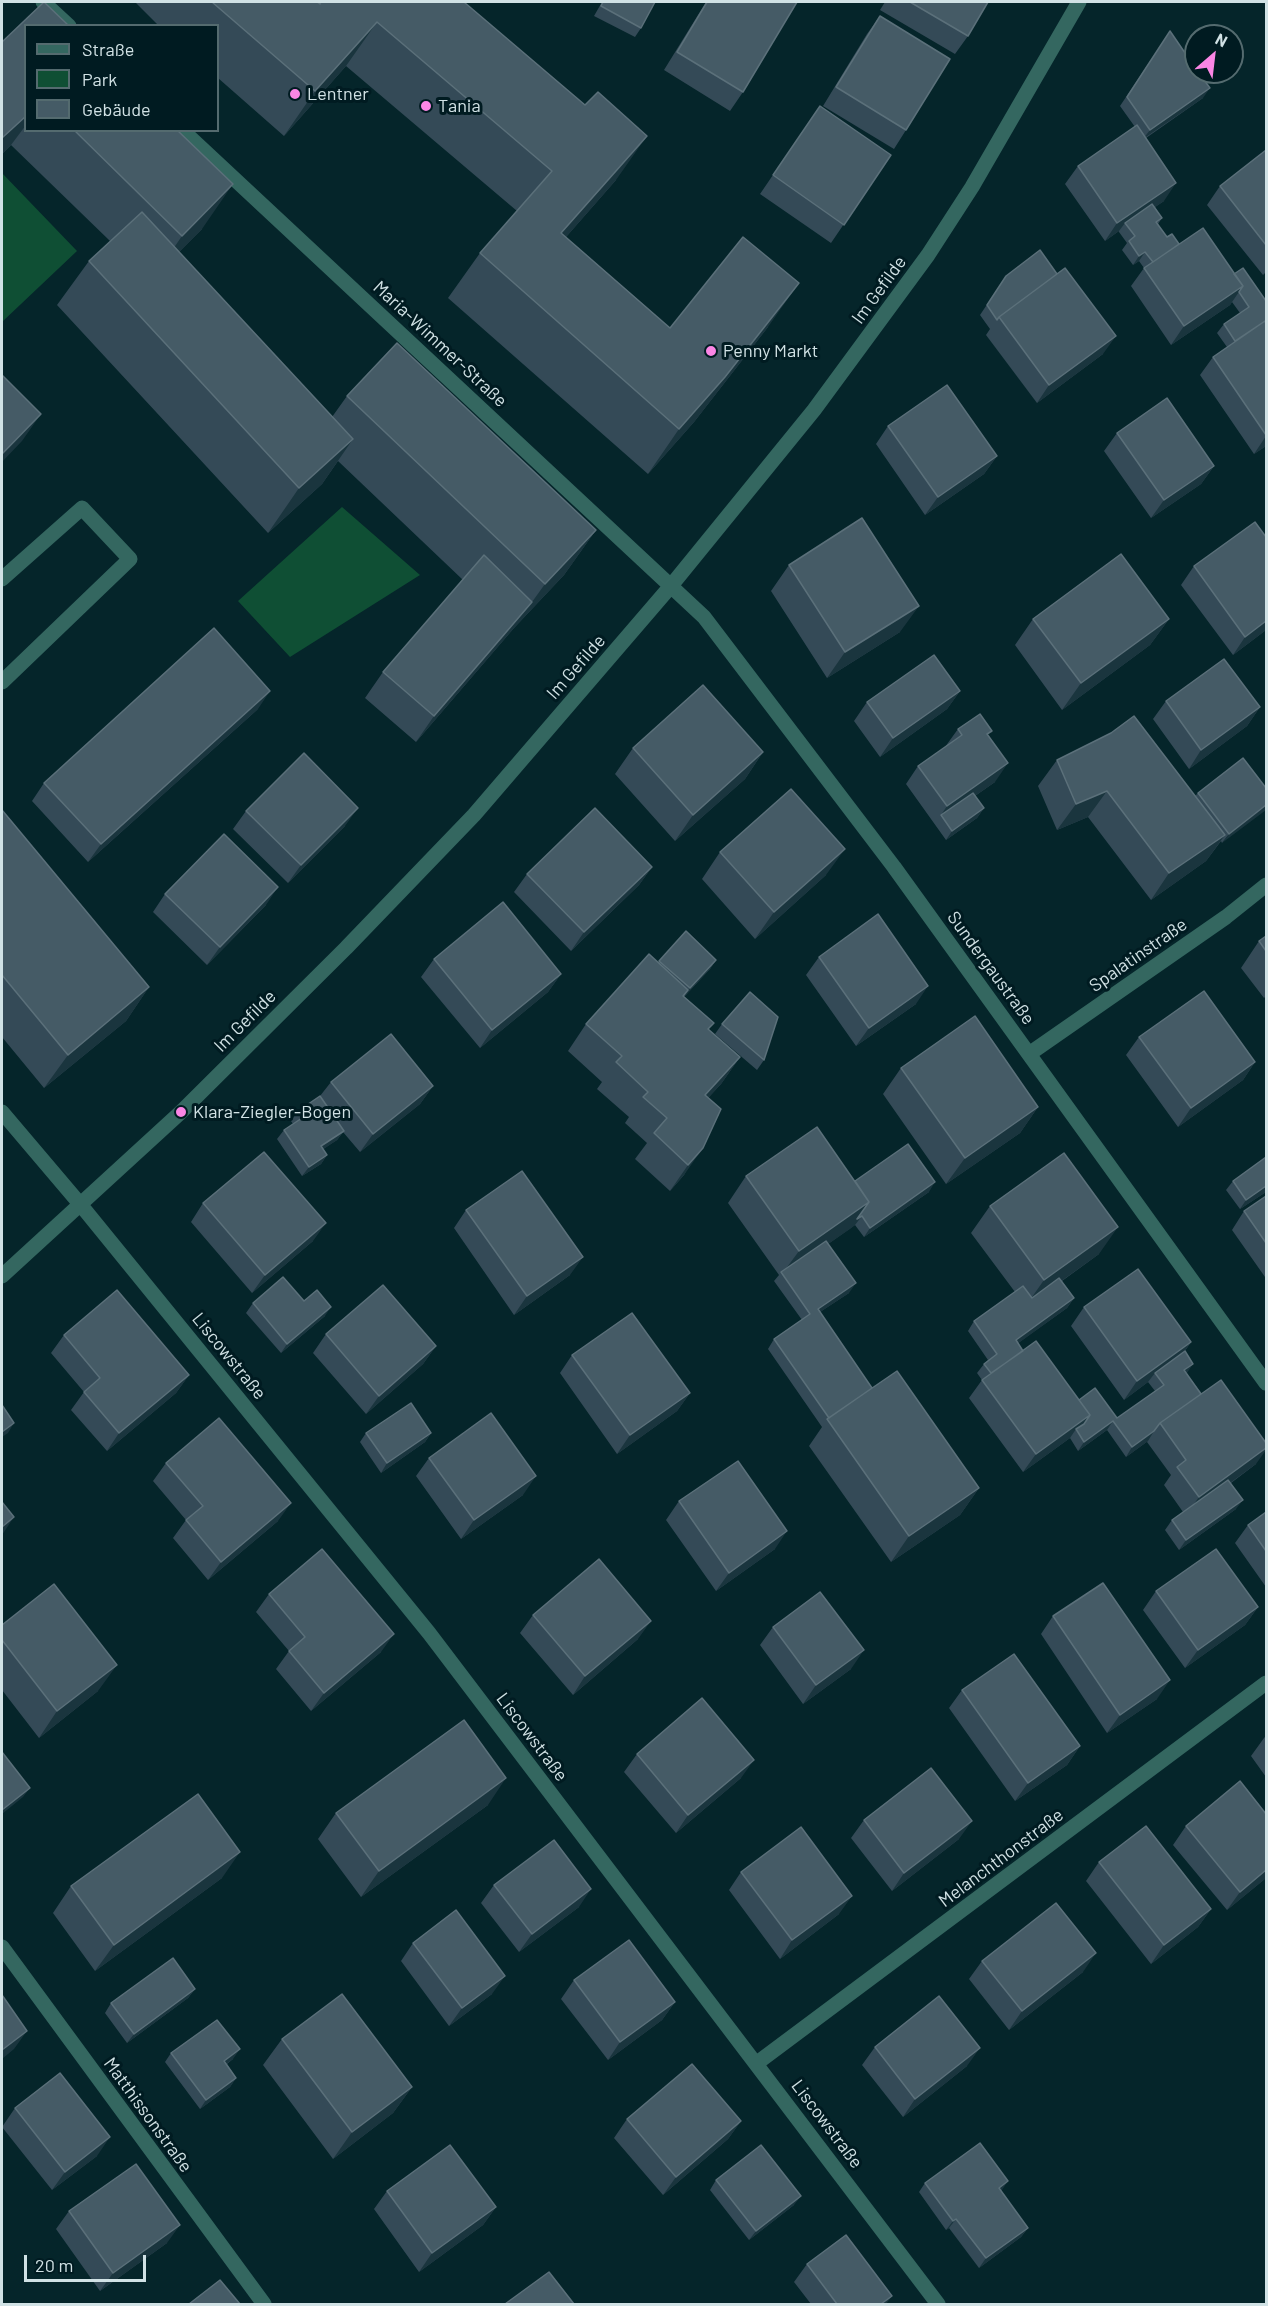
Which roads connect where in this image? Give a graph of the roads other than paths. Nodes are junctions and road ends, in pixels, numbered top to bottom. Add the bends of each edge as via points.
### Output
1 (43, 2) edge
2 (1079, 2) edge
3 (67, 24) edge
4 (185, 132) edge
5 (2, 579) edge
6 (670, 587) junction
7 (2, 682) edge
8 (1266, 885) edge
9 (1029, 1054) junction
10 (2, 1112) edge
11 (80, 1204) junction
12 (2, 1276) edge
13 (1266, 1383) edge
14 (1266, 1683) edge
15 (2, 1947) edge
16 (757, 2063) junction
17 (264, 2304) edge
18 (938, 2304) edge

1 - 3 street
2 - 6 street, Im Gefilde via 928,255 814,410
4 - 6 street, Maria-Wimmer-Straße
5 - 7 street via 82,508 130,559
6 - 9 street, Sundergaustraße via 711,626 894,867
6 - 11 street, Im Gefilde via 474,815 225,1068
8 - 9 street, Spalatinstraße
9 - 13 street, Sundergaustraße
10 - 11 street
11 - 12 street, Im Gefilde
11 - 16 street, Liscowstraße via 429,1633
14 - 16 street, Melanchthonstraße
15 - 17 street, Matthissonstraße
16 - 18 street, Liscowstraße

